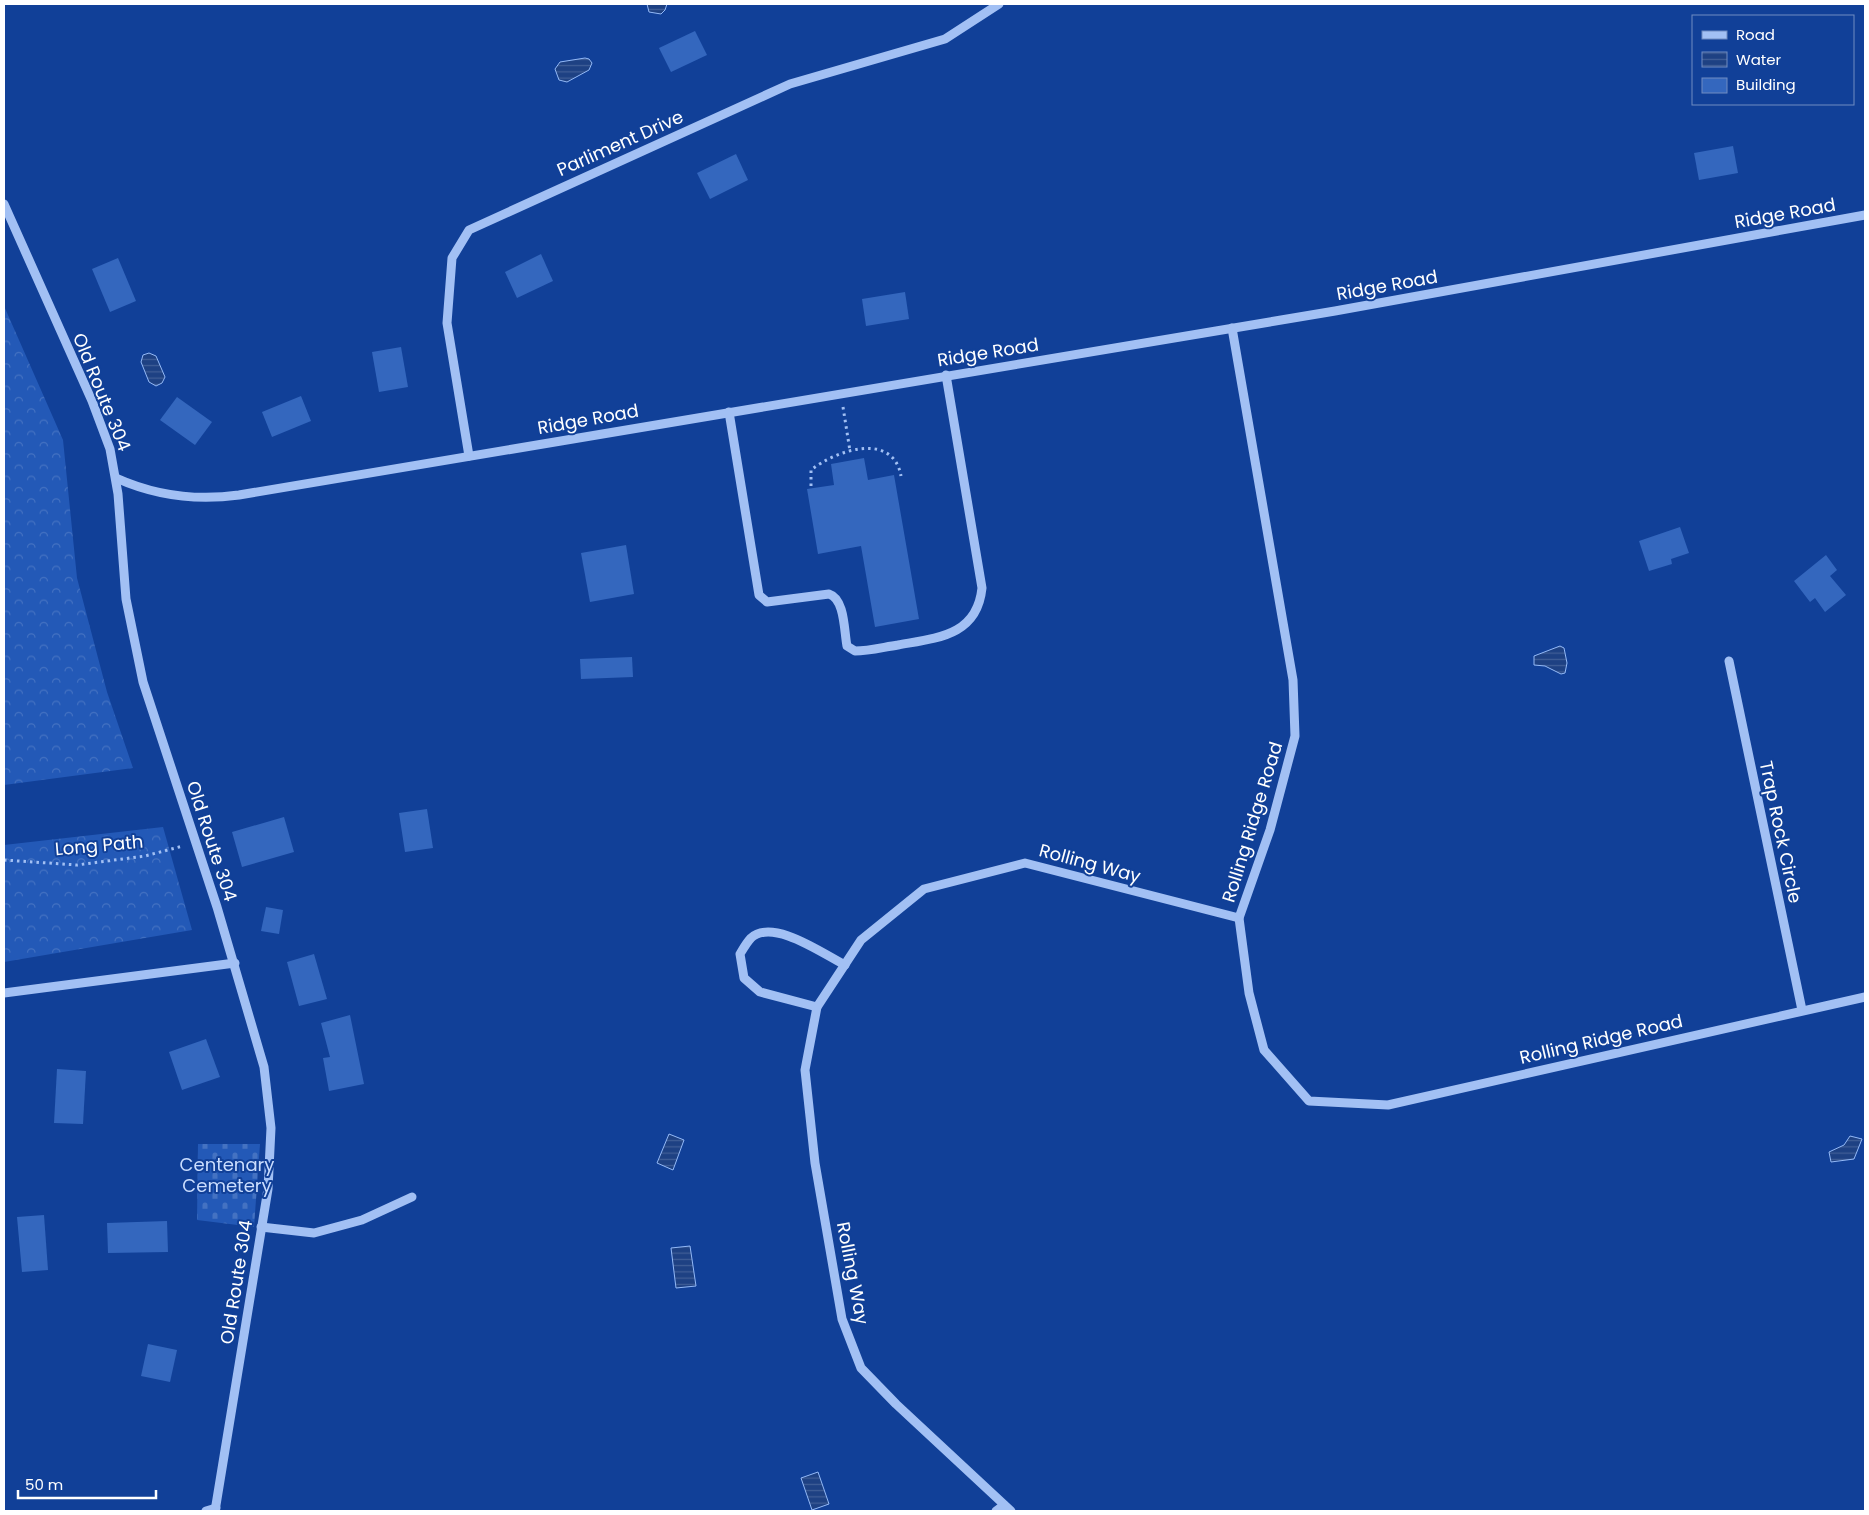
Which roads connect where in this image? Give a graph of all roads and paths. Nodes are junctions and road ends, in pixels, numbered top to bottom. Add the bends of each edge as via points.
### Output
1 (999, 4) edge
2 (4, 204) edge
3 (1865, 215) edge
4 (1232, 328) junction
5 (946, 375) junction
6 (841, 393) junction
7 (729, 412) junction
8 (850, 451) junction
9 (469, 456) junction
10 (901, 476) dead end
11 (116, 478) junction
12 (810, 486) dead end
13 (1728, 661) dead end
14 (196, 843) junction
15 (4, 860) edge
16 (1239, 918) junction
17 (235, 963) junction
18 (845, 965) junction
19 (4, 993) edge
20 (1865, 996) edge
21 (817, 1008) junction
22 (1802, 1010) junction
23 (412, 1197) dead end
24 (261, 1227) junction
25 (1007, 1508) edge
26 (216, 1510) edge
27 (206, 1511) edge
28 (996, 1511) edge

1 - 9 street, Parliment Drive via 945,39 790,84 469,230 452,258 447,323
2 - 11 street, Old Route 304 via 99,418
3 - 4 street, Ridge Road
4 - 5 street, Ridge Road
4 - 16 street, Rolling Ridge Road via 1296,711 1295,736 1270,830
5 - 6 street, Ridge Road
5 - 7 street via 982,593 975,615 961,627 917,642 855,651 847,646 840,604 834,595 763,600 759,595
6 - 7 street, Ridge Road
6 - 8 path
7 - 9 street, Ridge Road
8 - 10 path via 878,448 890,453 899,465
8 - 12 path via 827,459 811,470
9 - 11 street, Ridge Road via 216,497 160,493
11 - 14 street, Old Route 304 via 124,580 133,637 148,698
13 - 22 street, Trap Rock Circle
14 - 15 path, Long Path via 145,856 77,865
14 - 17 street, Old Route 304
16 - 18 street, Rolling Way via 1025,863 924,889 861,940
16 - 22 street, Rolling Ridge Road via 1249,993 1264,1050 1309,1101 1388,1105
17 - 19 street
17 - 24 street, Old Route 304 via 264,1067 271,1128 268,1189
18 - 21 street, Rolling Way
18 - 21 street via 792,937 771,930 752,937 740,954 744,978 760,992
20 - 22 street, Rolling Ridge Road
21 - 25 street, Rolling Way via 806,1070 815,1163 842,1319 861,1368
23 - 24 street via 362,1220 314,1233
24 - 26 street, Old Route 304
25 - 28 street
26 - 27 street

